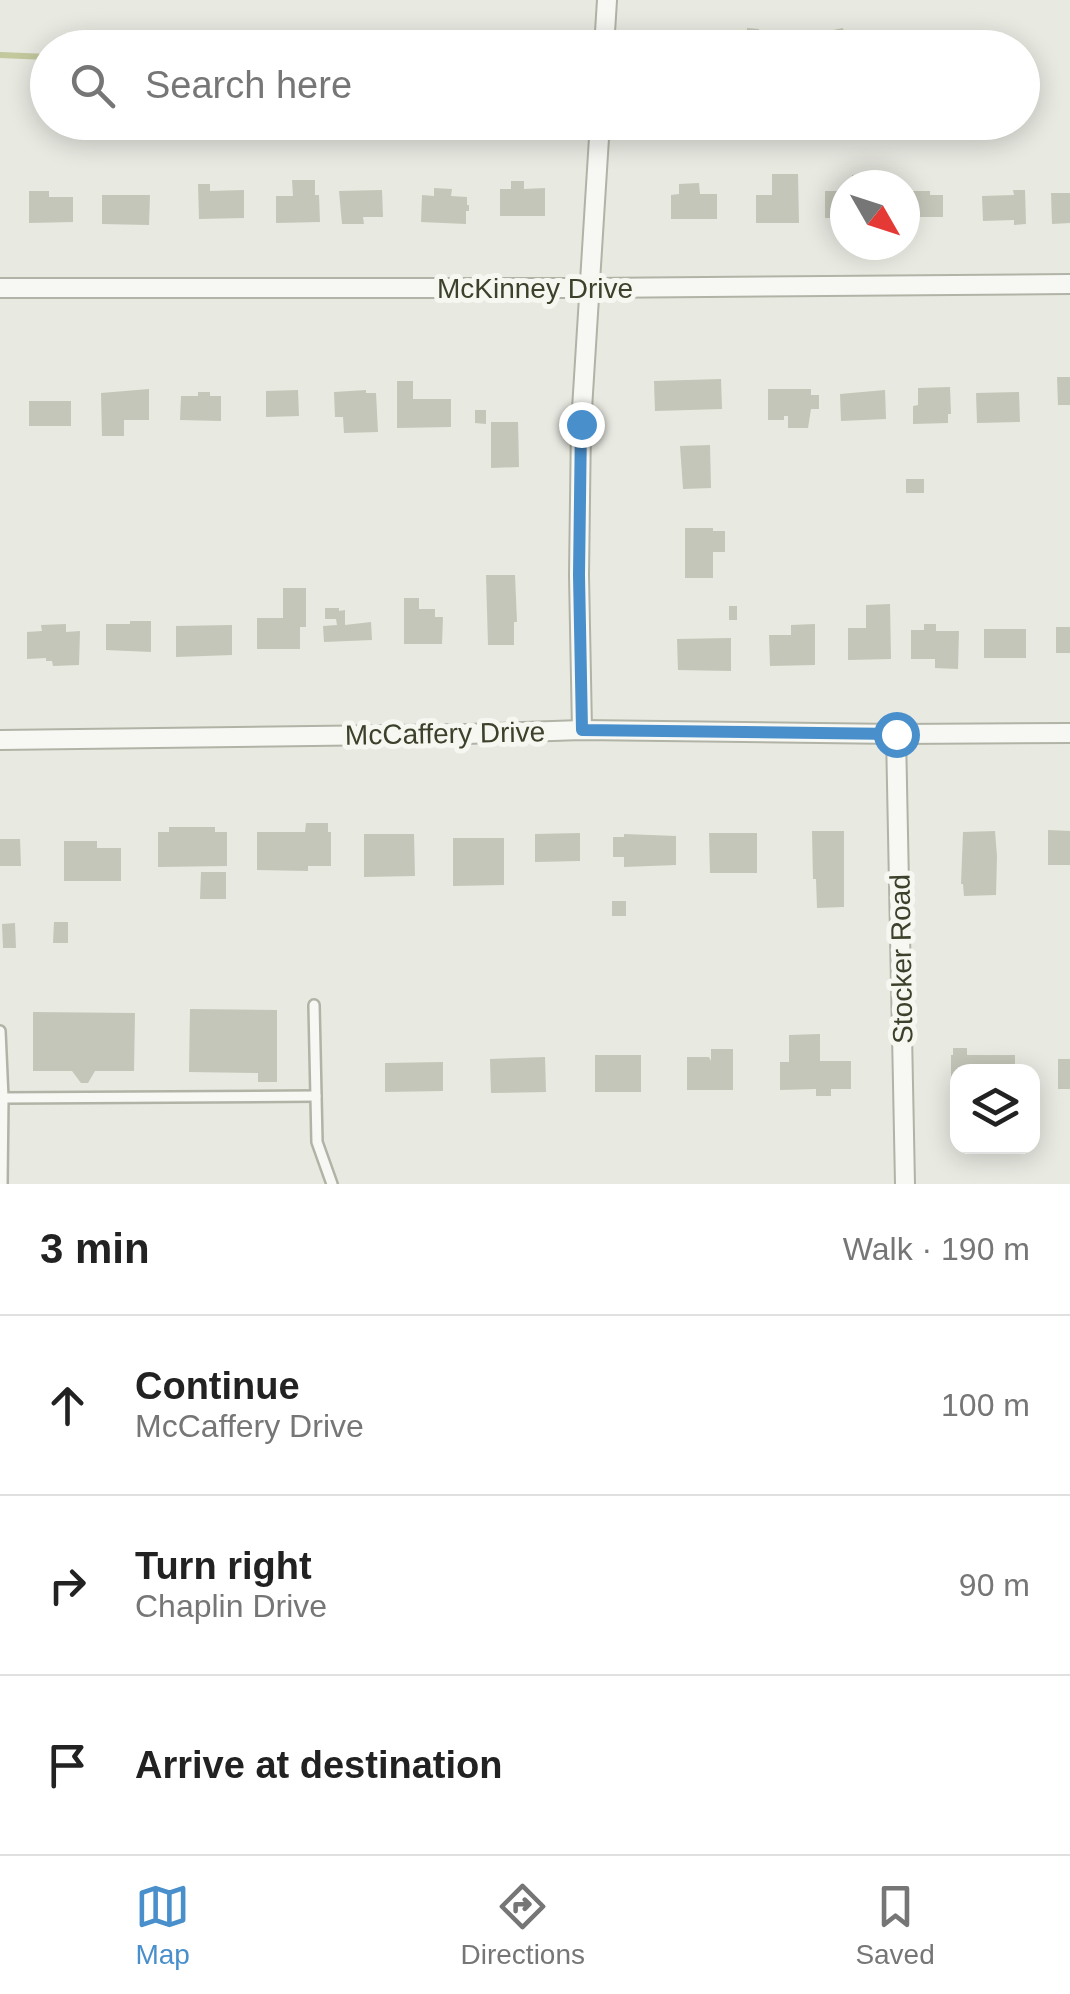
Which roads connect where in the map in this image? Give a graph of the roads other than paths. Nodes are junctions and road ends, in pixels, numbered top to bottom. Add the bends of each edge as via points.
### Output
1 (607, 0) edge
2 (605, 30) edge
3 (599, 140) edge
4 (1070, 284) edge
5 (0, 288) edge
6 (589, 288) junction
7 (582, 730) junction
8 (1070, 732) edge
9 (896, 734) junction
10 (0, 740) edge
11 (314, 1006) dead end
12 (0, 1031) edge
13 (316, 1096) junction
14 (3, 1098) junction
15 (2, 1184) edge
16 (332, 1184) edge
17 (905, 1184) edge

1 - 2 street
3 - 6 street
4 - 6 street, McKinney Drive
5 - 6 street, McKinney Drive
6 - 7 street via 581,424
7 - 9 street, McCaffery Drive
7 - 10 street, McCaffery Drive
8 - 9 street, McCaffery Drive
9 - 17 street, Stocker Road
11 - 13 lane
12 - 14 lane
13 - 14 lane
13 - 16 lane via 316,1142
14 - 15 lane

